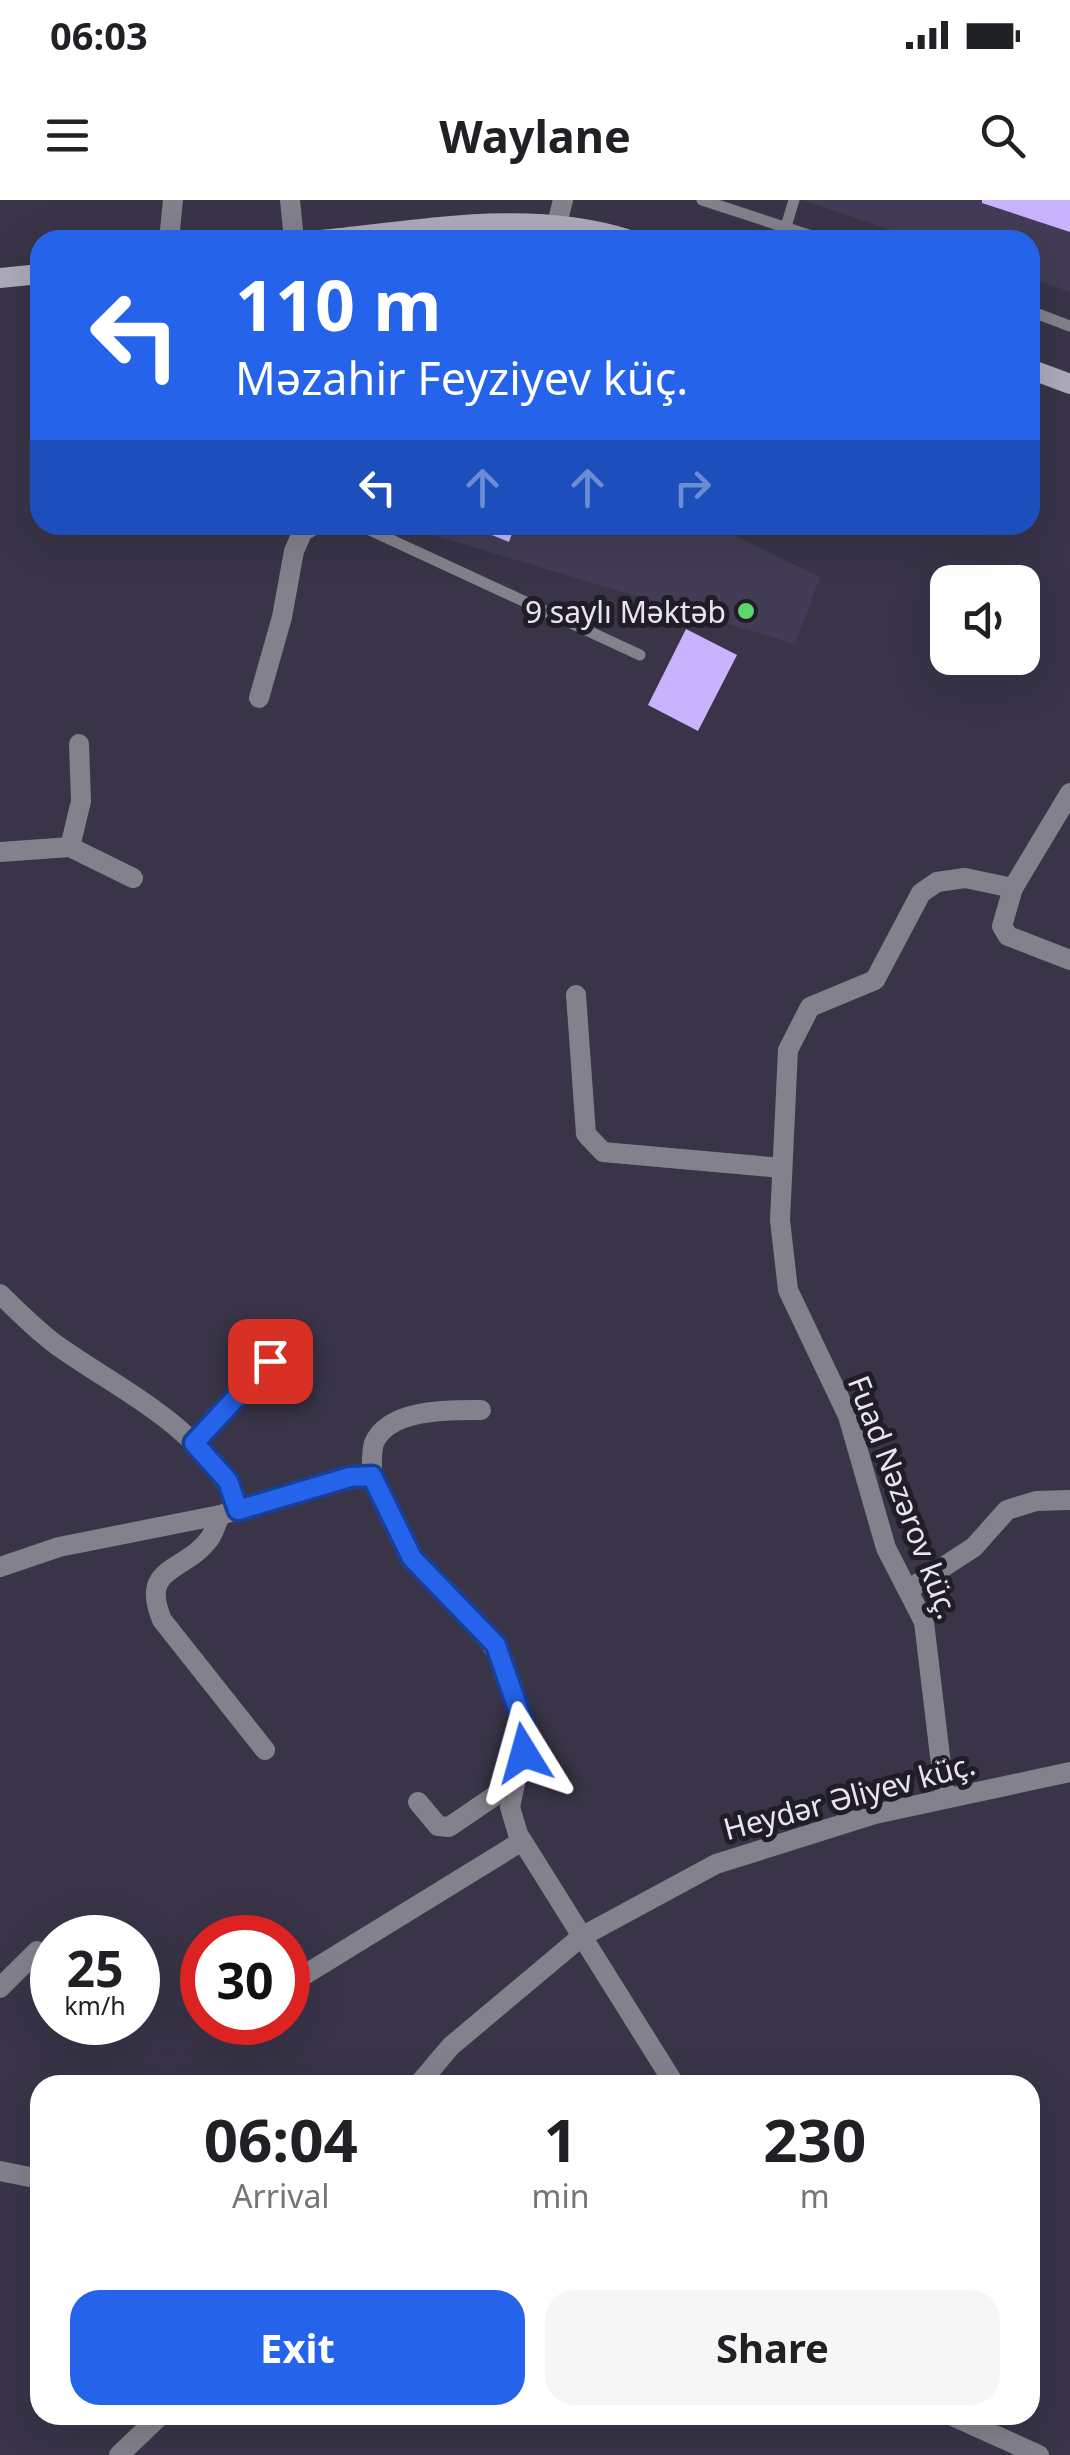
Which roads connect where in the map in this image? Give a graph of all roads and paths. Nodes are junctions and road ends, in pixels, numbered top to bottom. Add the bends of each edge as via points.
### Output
1 (173, 200) edge
2 (290, 200) edge
3 (563, 200) edge
4 (702, 200) edge
5 (794, 200) edge
6 (544, 229) edge
7 (169, 230) edge
8 (293, 230) edge
9 (774, 230) edge
10 (785, 230) edge
11 (30, 275) edge
12 (0, 278) edge
13 (1040, 316) edge
14 (1070, 326) edge
15 (1040, 373) edge
16 (1070, 384) edge
17 (301, 535) edge
18 (381, 535) edge
19 (640, 655) dead end
20 (259, 698) dead end
21 (80, 744) dead end
22 (1070, 793) edge
23 (70, 846) junction
24 (0, 852) edge
25 (133, 878) dead end
26 (1013, 888) junction
27 (1070, 960) edge
28 (576, 995) dead end
29 (782, 1168) junction
30 (0, 1294) edge
31 (270, 1361) dead end
32 (481, 1410) dead end
33 (194, 1443) junction
34 (372, 1476) junction
35 (1070, 1500) edge
36 (229, 1513) junction
37 (0, 1567) edge
38 (908, 1590) junction
39 (265, 1750) dead end
40 (1070, 1772) edge
41 (512, 1784) junction
42 (944, 1798) junction
43 (418, 1802) dead end
44 (522, 1841) junction
45 (581, 1937) junction
46 (30, 1958) edge
47 (310, 1972) edge
48 (0, 1988) edge
49 (426, 2075) edge
50 (669, 2075) edge
51 (0, 2170) edge
52 (30, 2177) edge
53 (151, 2425) edge
54 (972, 2425) edge
55 (120, 2455) edge
56 (1038, 2455) edge

1 - 7 street
2 - 8 street
3 - 6 street
4 - 9 lane
5 - 10 lane
11 - 12 main road
13 - 14 lane
15 - 16 main road
17 - 20 street
18 - 19 lane
21 - 23 street via 82,802
22 - 26 street
23 - 24 street
23 - 25 street
26 - 27 street via 1002,926 1008,936
26 - 29 street, Fuad Nəzərov küç. via 965,878 937,882 908,913 875,980 810,1007 788,1050
28 - 29 street via 586,1134 593,1146
29 - 38 street, Fuad Nəzərov küç. via 788,1290 848,1416 886,1548
30 - 33 street via 55,1344
31 - 33 street
32 - 34 street via 441,1410 382,1432 373,1445
33 - 36 street via 228,1481
34 - 36 street
34 - 41 street via 412,1558 477,1622 505,1666 526,1732
35 - 38 street via 1008,1510 974,1548
36 - 37 street
36 - 39 street via 209,1539 164,1573 154,1587 155,1602 162,1620
38 - 42 street, Fuad Nəzərov küç. via 924,1622
40 - 42 street, Heydər Əliyev küç.
41 - 43 street via 449,1826 438,1826
41 - 44 street via 510,1807
42 - 45 street, Heydər Əliyev küç. via 716,1864
44 - 45 street
44 - 47 street
45 - 49 street, Heydər Əliyev küç. via 451,2046
45 - 50 street
46 - 48 street
51 - 52 street
53 - 55 street
54 - 56 street

